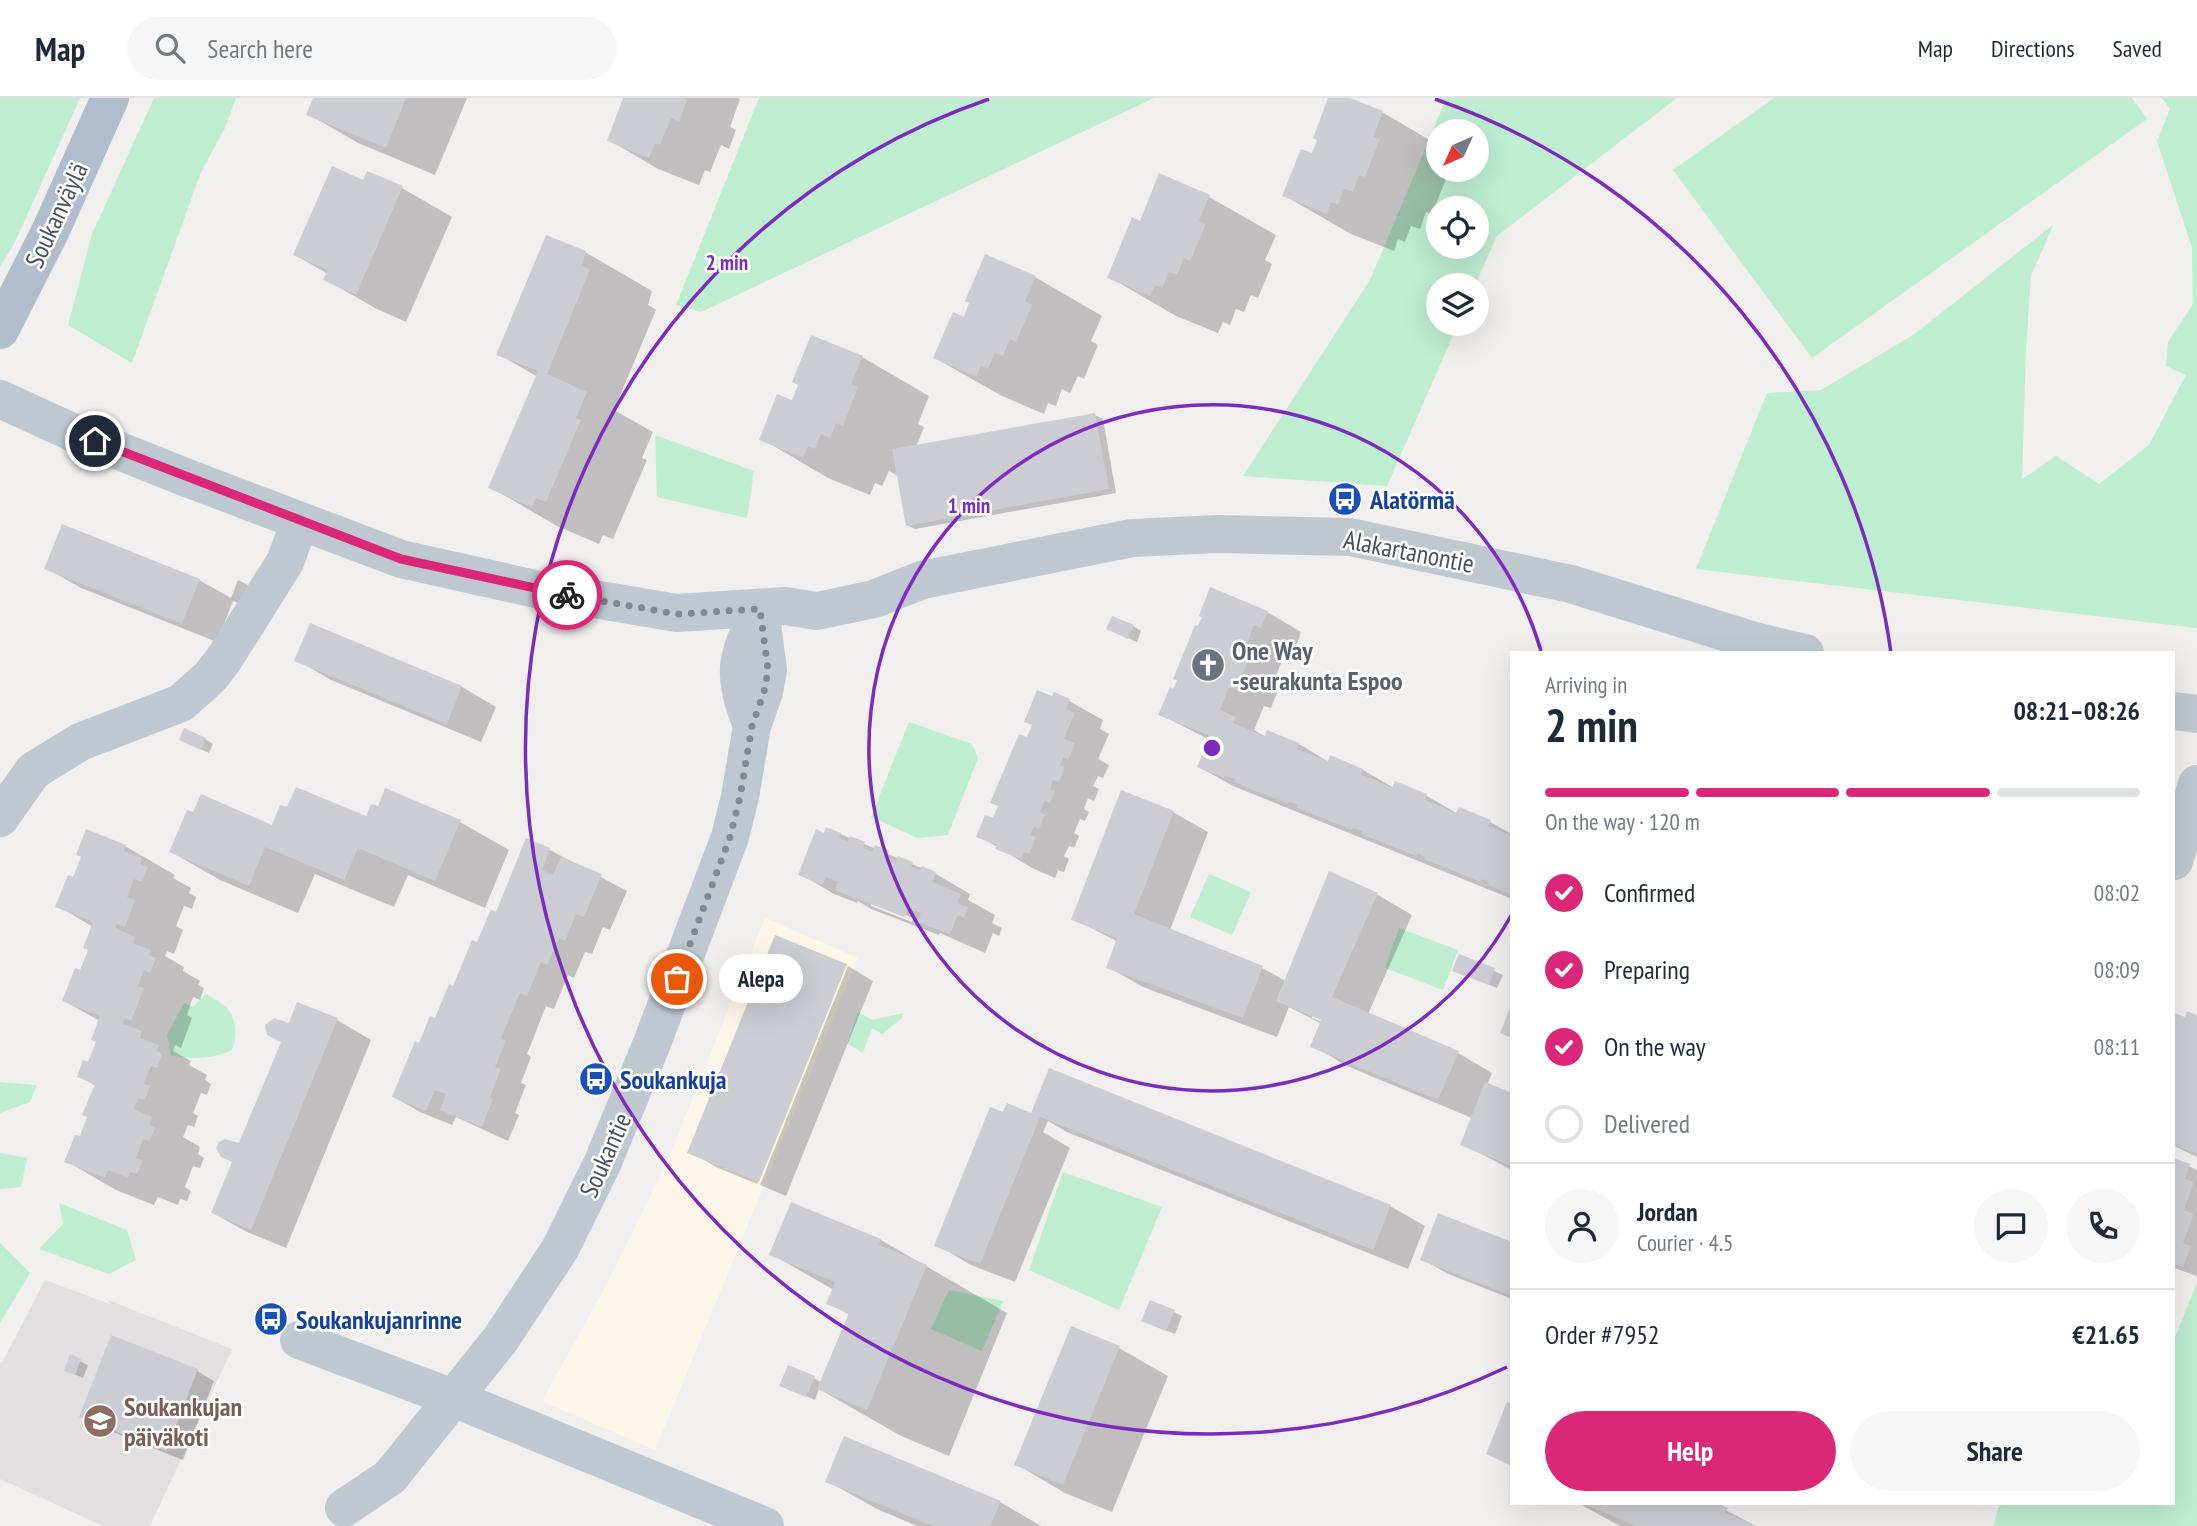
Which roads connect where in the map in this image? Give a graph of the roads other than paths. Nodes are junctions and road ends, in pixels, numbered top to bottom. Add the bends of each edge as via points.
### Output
1 (110, 98) edge
2 (0, 330) edge
3 (0, 399) edge
4 (300, 521) junction
5 (772, 607) junction
6 (1796, 651) edge
7 (2175, 711) edge
8 (2197, 715) edge
9 (2197, 784) edge
10 (0, 818) edge
11 (2175, 858) edge
12 (299, 1340) dead end
13 (453, 1398) junction
14 (336, 1517) edge
15 (765, 1526) edge

1 - 2 main road, Soukanväylä
3 - 4 street, Alakartanontie
4 - 5 street, Alakartanontie via 401,559 540,590 677,614
4 - 10 street via 285,562 210,677 181,703 80,742 33,771
5 - 6 street, Alakartanontie via 816,589 873,577 922,580 1132,538 1217,534 1350,537 1571,584
5 - 13 street, Soukantie via 764,692 752,726 730,837 657,1031 602,1164 560,1249 500,1340
7 - 8 street
9 - 11 street
12 - 13 street
13 - 14 street, Soukantie via 376,1464
13 - 15 street

